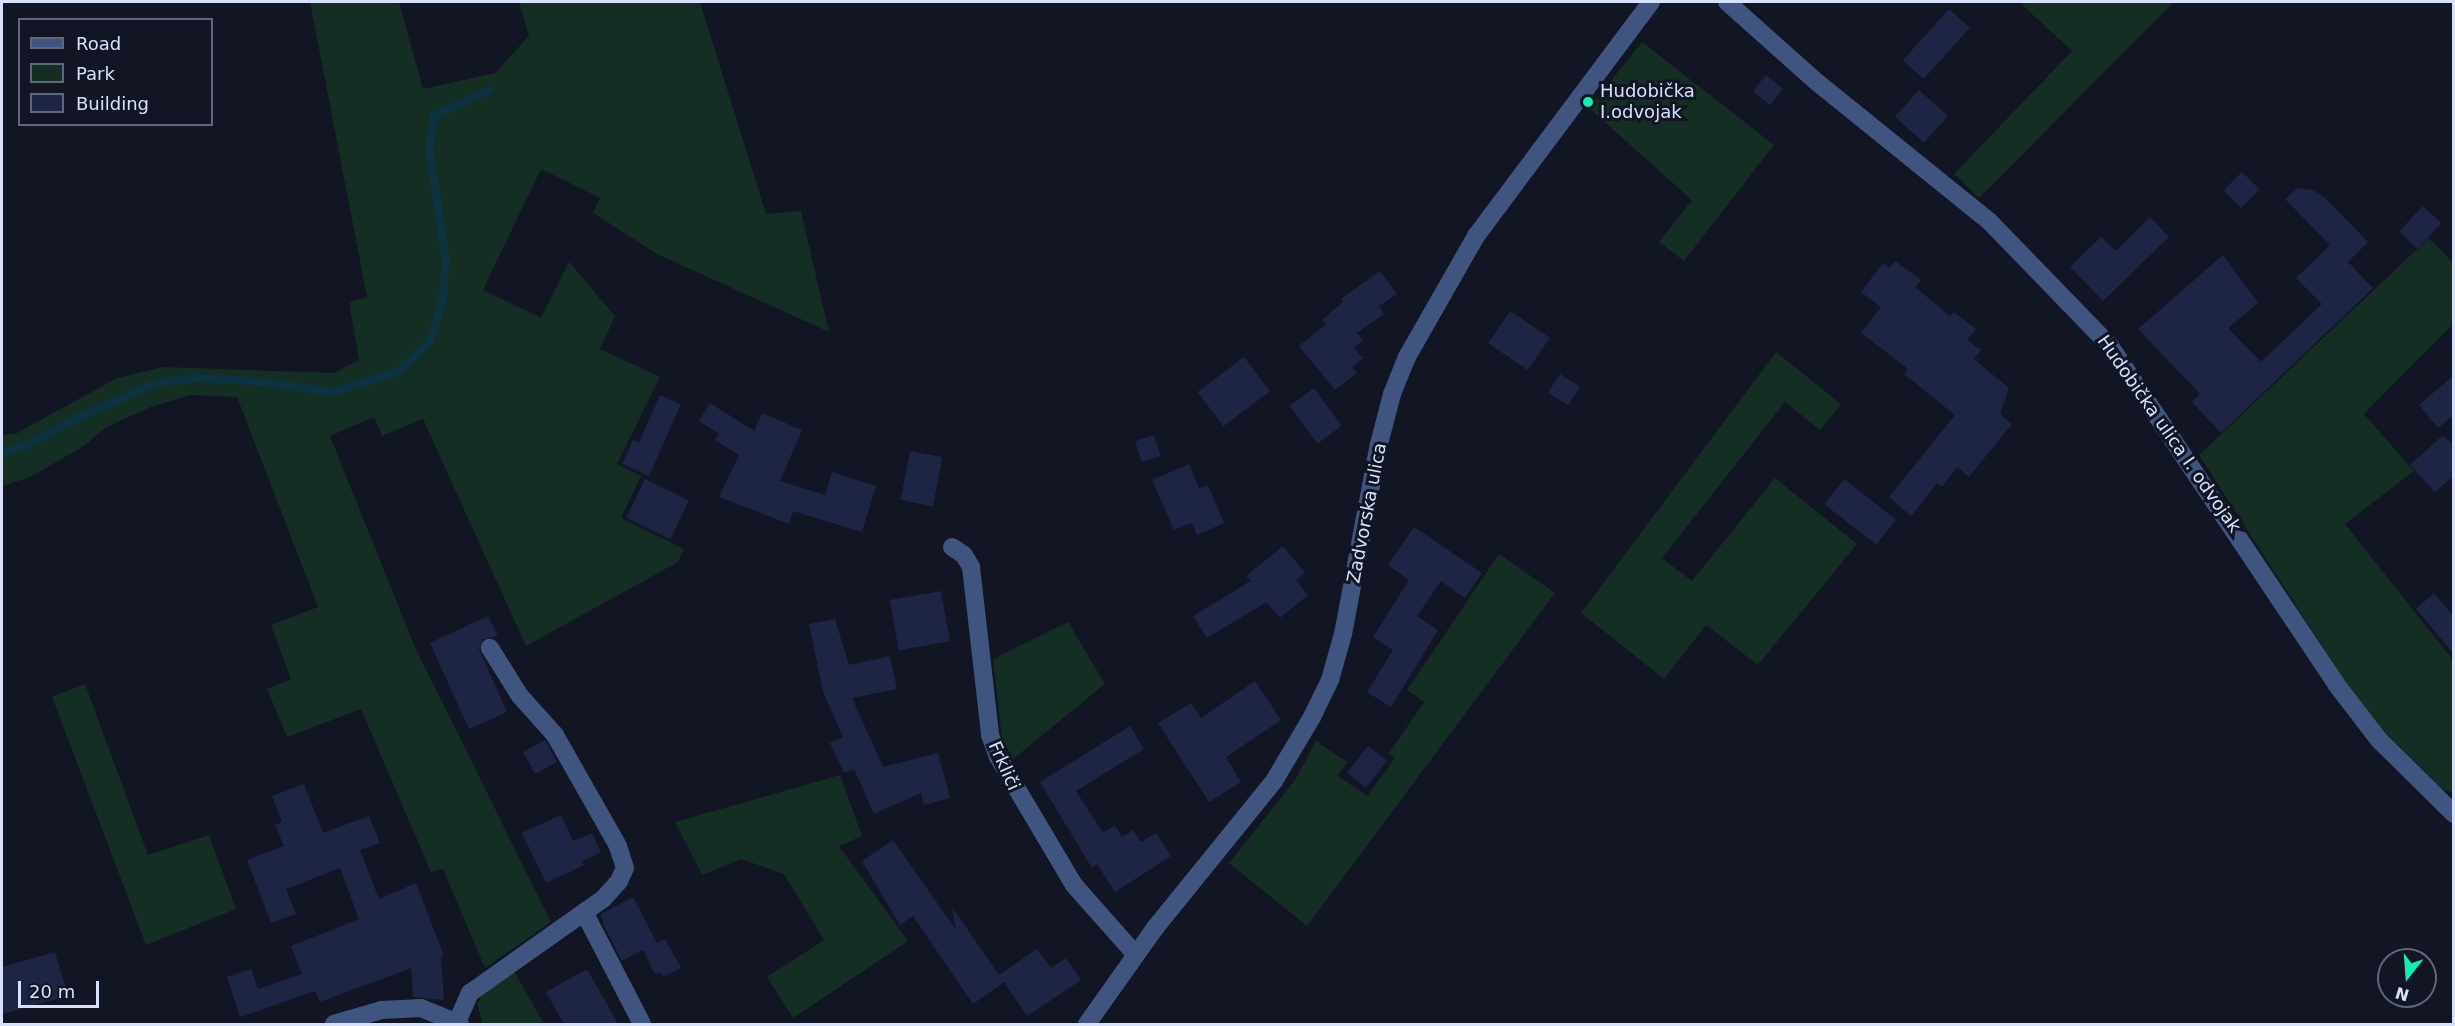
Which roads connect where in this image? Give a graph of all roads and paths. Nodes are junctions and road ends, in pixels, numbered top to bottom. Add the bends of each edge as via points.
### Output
1 (1651, 2) edge
2 (1727, 2) edge
3 (952, 547) dead end
4 (490, 648) dead end
5 (2454, 814) edge
6 (585, 912) junction
7 (1135, 954) junction
8 (459, 1023) edge
9 (334, 1024) edge
10 (642, 1024) edge
11 (1087, 1024) edge

1 - 7 street, Zadvorska ulica via 1476,236 1439,297 1392,394 1330,680 1274,781
2 - 5 street, Hudobička ulica I. odvojak via 1818,83 1989,221 2046,275 2110,346 2336,684 2379,740
3 - 7 street, Frkliči via 964,555 971,567 990,735 998,757 1074,885
4 - 6 street via 520,696 555,735 618,846 625,868 619,881
6 - 8 street via 470,993
6 - 10 street
7 - 11 street, Zadvorska ulica
8 - 9 street via 421,1008 382,1010

